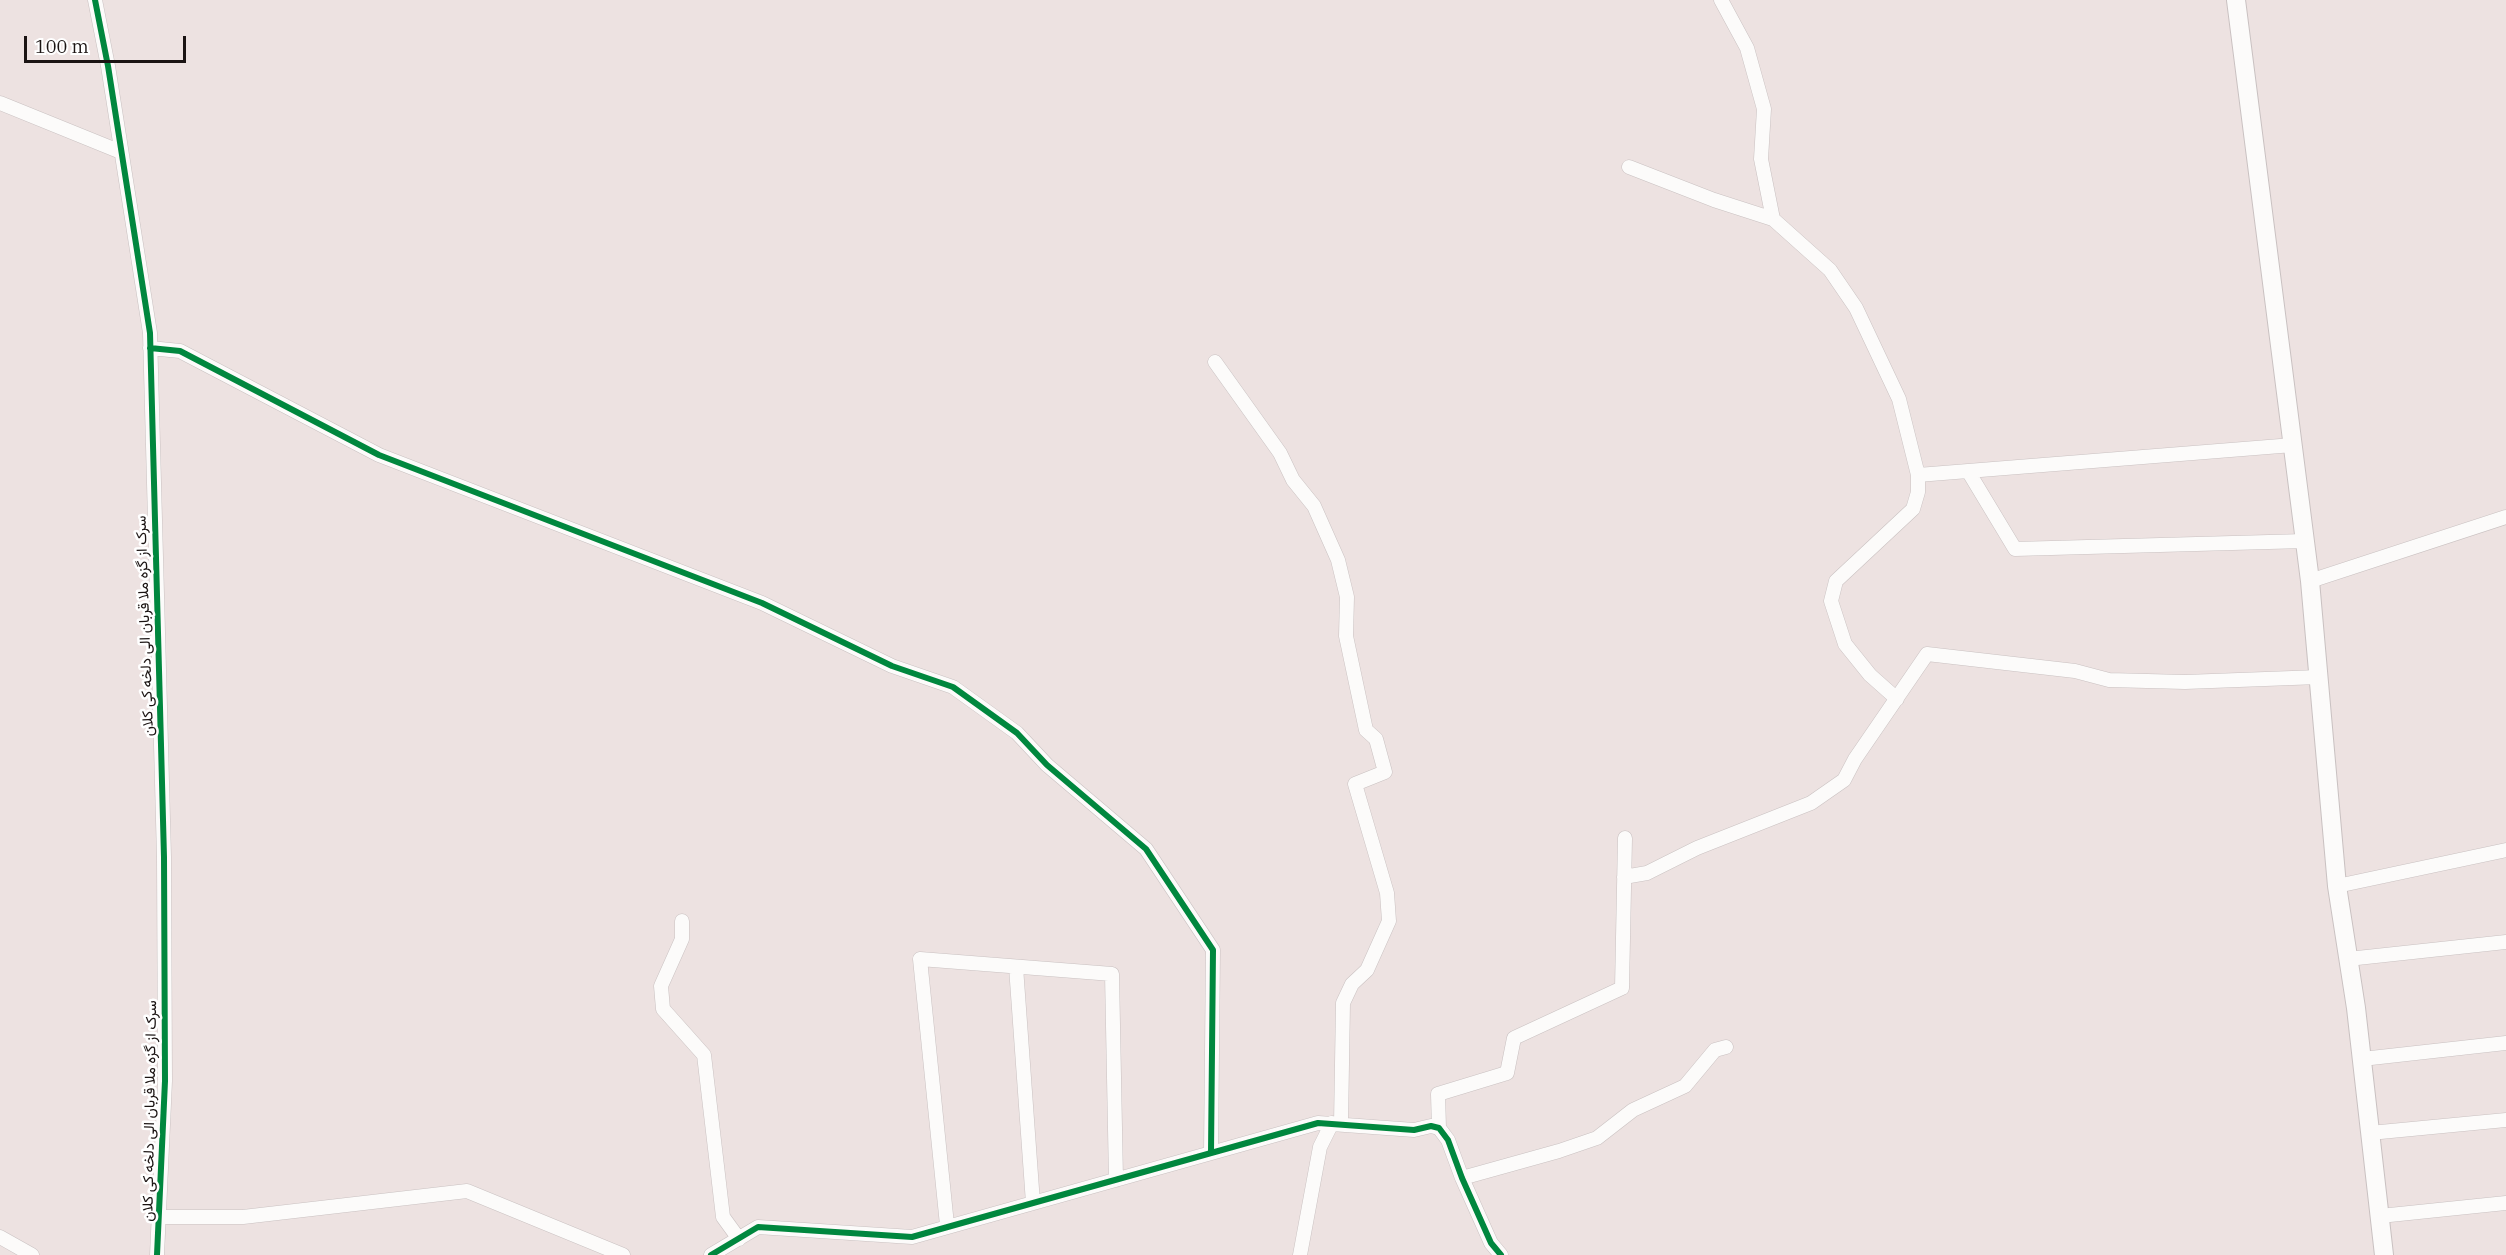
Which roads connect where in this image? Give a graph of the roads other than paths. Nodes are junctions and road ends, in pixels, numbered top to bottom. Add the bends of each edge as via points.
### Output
1 (95, 0) edge
2 (1720, 0) edge
3 (2236, 0) edge
4 (0, 103) edge
5 (121, 152) junction
6 (1629, 167) dead end
7 (1773, 219) junction
8 (150, 348) junction
9 (1215, 362) dead end
10 (2293, 445) junction
11 (1968, 471) junction
12 (1918, 475) junction
13 (2506, 517) edge
14 (2305, 541) junction
15 (2310, 581) junction
16 (2319, 677) junction
17 (1897, 699) junction
18 (1625, 838) dead end
19 (2506, 850) edge
20 (1624, 877) junction
21 (2337, 886) junction
22 (682, 921) dead end
23 (2506, 942) edge
24 (2349, 959) junction
25 (1016, 967) junction
26 (2506, 1043) edge
27 (1726, 1047) dead end
28 (2362, 1059) junction
29 (2506, 1120) edge
30 (1337, 1124) junction
31 (1440, 1128) junction
32 (2370, 1133) junction
33 (1211, 1152) junction
34 (1462, 1178) junction
35 (1116, 1180) junction
36 (1033, 1203) junction
37 (2506, 1203) edge
38 (2380, 1216) junction
39 (160, 1217) junction
40 (947, 1225) junction
41 (0, 1237) edge
42 (739, 1239) junction
43 (32, 1255) edge
44 (157, 1255) edge
45 (623, 1255) edge
46 (711, 1255) edge
47 (1300, 1255) edge
48 (1502, 1255) edge
49 (2384, 1255) edge

1 - 5 street, سرک از گزه ملا قربان الی دلخه کی کلان
2 - 7 street via 1747,48 1764,109 1761,159
3 - 10 main road
4 - 5 street
5 - 8 street, سرک از گزه ملا قربان الی دلخه کی کلان
6 - 7 street
7 - 12 street via 1830,270 1856,308 1899,399
8 - 33 street via 180,351 379,455 762,603 892,666 953,687 1017,733 1047,765 1146,849 1213,950
8 - 39 street, سرک از گزه ملا قربان الی دلخه کی کلان via 164,857 165,1081
9 - 30 street via 1314,506 1338,560 1347,597 1346,636 1366,730 1376,739 1385,772 1355,784 1387,893 1389,921 1367,970 1352,984 1343,1003
10 - 11 street
10 - 14 main road
11 - 12 street
11 - 14 street via 2015,549
12 - 17 street via 1913,509 1836,581 1831,602 1845,644 1870,675
13 - 15 street
14 - 15 main road
15 - 16 main road
16 - 17 street via 2185,682 2109,680 2075,671 1927,654
16 - 21 main road
17 - 20 street via 1844,780 1811,802 1696,848 1647,873
18 - 20 street
19 - 21 street
20 - 31 street via 1622,988 1514,1038 1507,1073 1438,1094
21 - 24 main road
22 - 42 street via 682,939 661,986 663,1009 704,1055 723,1217
23 - 24 street
24 - 28 main road
25 - 35 street via 1113,974
25 - 36 street
25 - 40 street via 920,959
26 - 28 street
27 - 34 street via 1715,1050 1685,1086 1633,1110 1597,1138
28 - 32 main road
29 - 32 street
30 - 31 street via 1414,1130
30 - 33 street via 1318,1123
30 - 47 street via 1320,1147
31 - 34 street
32 - 38 main road
33 - 35 street
34 - 48 street via 1491,1243
35 - 36 street
36 - 40 street
37 - 38 street
38 - 49 main road
39 - 44 street, سرک از گزه ملا قربان الی دلخه کی کلان
39 - 45 street via 243,1217 467,1191
40 - 42 street via 912,1237 758,1227
41 - 43 street
42 - 46 street

